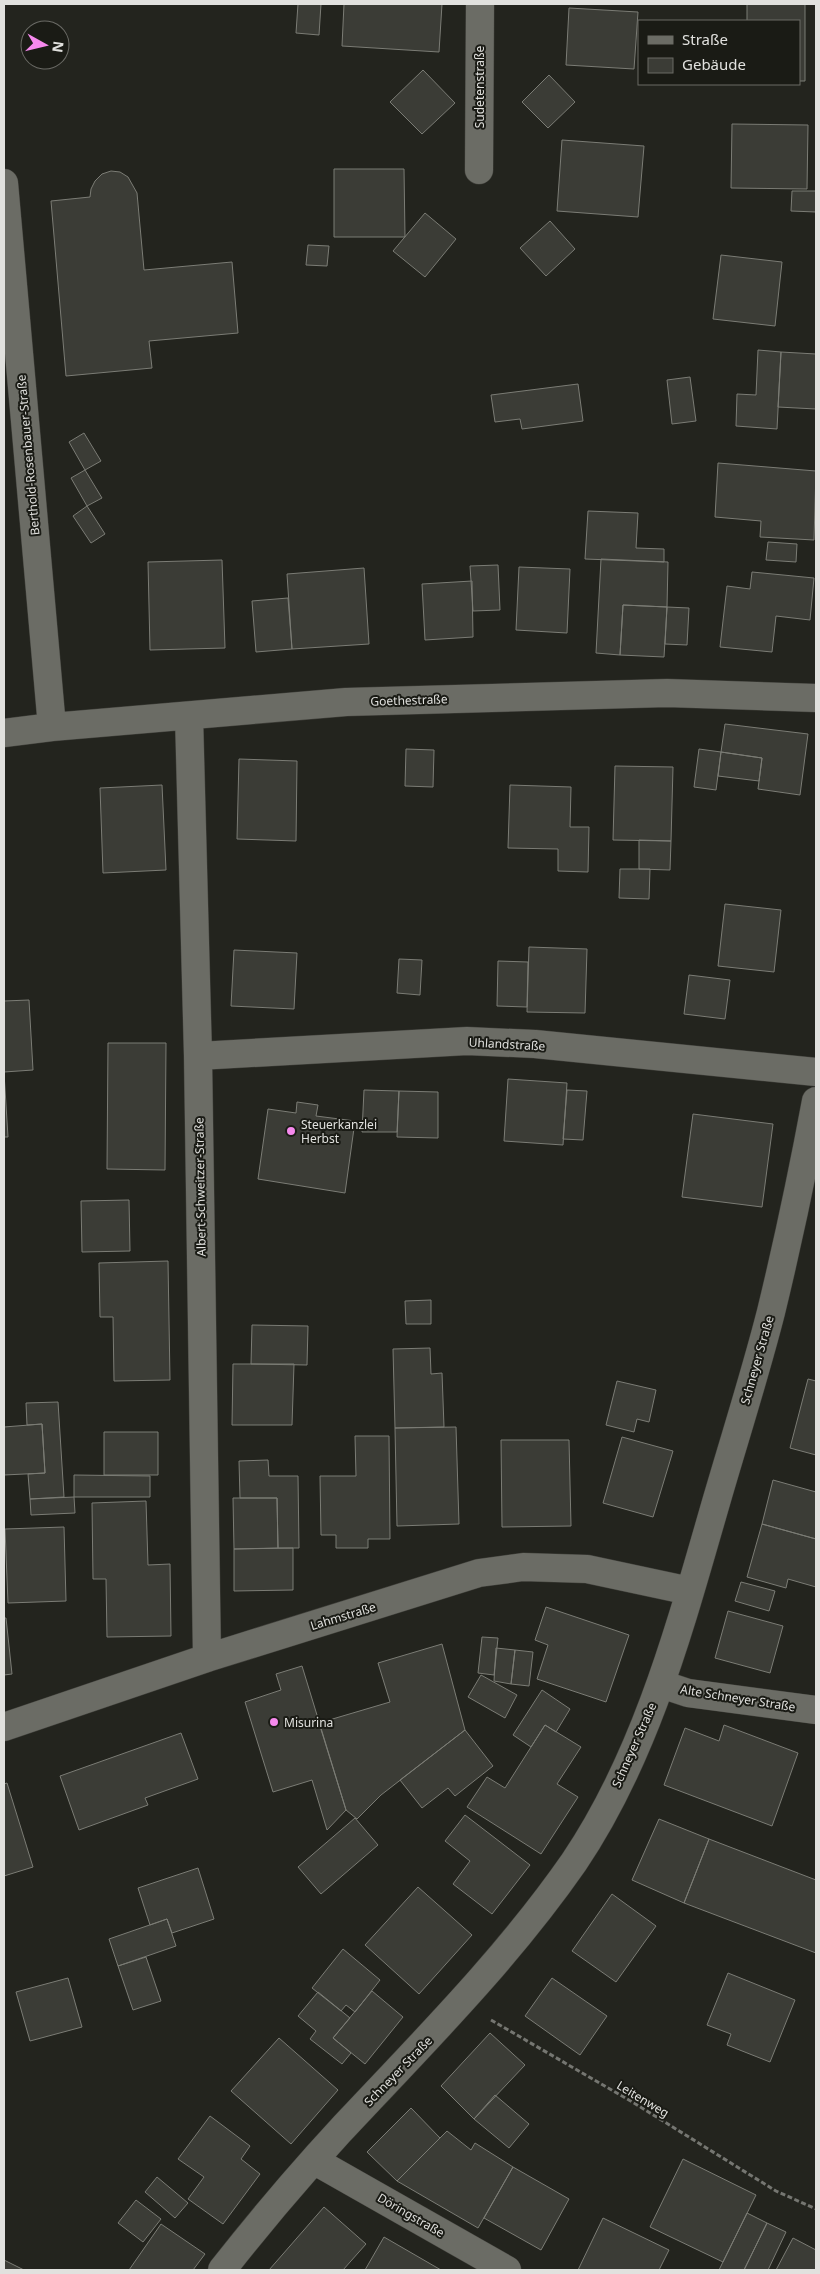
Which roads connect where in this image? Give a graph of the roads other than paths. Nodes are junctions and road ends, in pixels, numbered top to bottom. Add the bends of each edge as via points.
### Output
1 (480, 4) edge
2 (478, 170) dead end
3 (4, 183) edge
4 (816, 698) edge
5 (189, 716) junction
6 (52, 727) junction
7 (4, 733) edge
8 (198, 1056) junction
9 (816, 1072) edge
10 (816, 1101) edge
11 (690, 1591) junction
12 (207, 1658) junction
13 (661, 1684) junction
14 (816, 1710) edge
15 (4, 1727) edge
16 (315, 2161) junction
17 (222, 2270) edge
18 (508, 2270) edge

1 - 2 street, Sudetenstraße
3 - 6 street, Berthold-Rosenbauer-Straße
4 - 5 street, Goethestraße via 667,694 509,697 346,702
5 - 6 street, Goethestraße
5 - 8 street, Albert-Schweitzer-Straße
6 - 7 street, Goethestraße
8 - 9 street, Uhlandstraße via 467,1041 535,1044
8 - 12 street, Albert-Schweitzer-Straße
10 - 11 street, Schneyer Straße via 801,1184 770,1314
11 - 12 street, Lahmstraße via 587,1569 523,1567 479,1573
11 - 13 street, Schneyer Straße
12 - 15 street, Lahmstraße
13 - 14 street, Alte Schneyer Straße via 688,1693
13 - 16 street, Schneyer Straße via 624,1770 576,1859 461,2003
16 - 17 street, Schneyer Straße
16 - 18 street, Döringstraße

